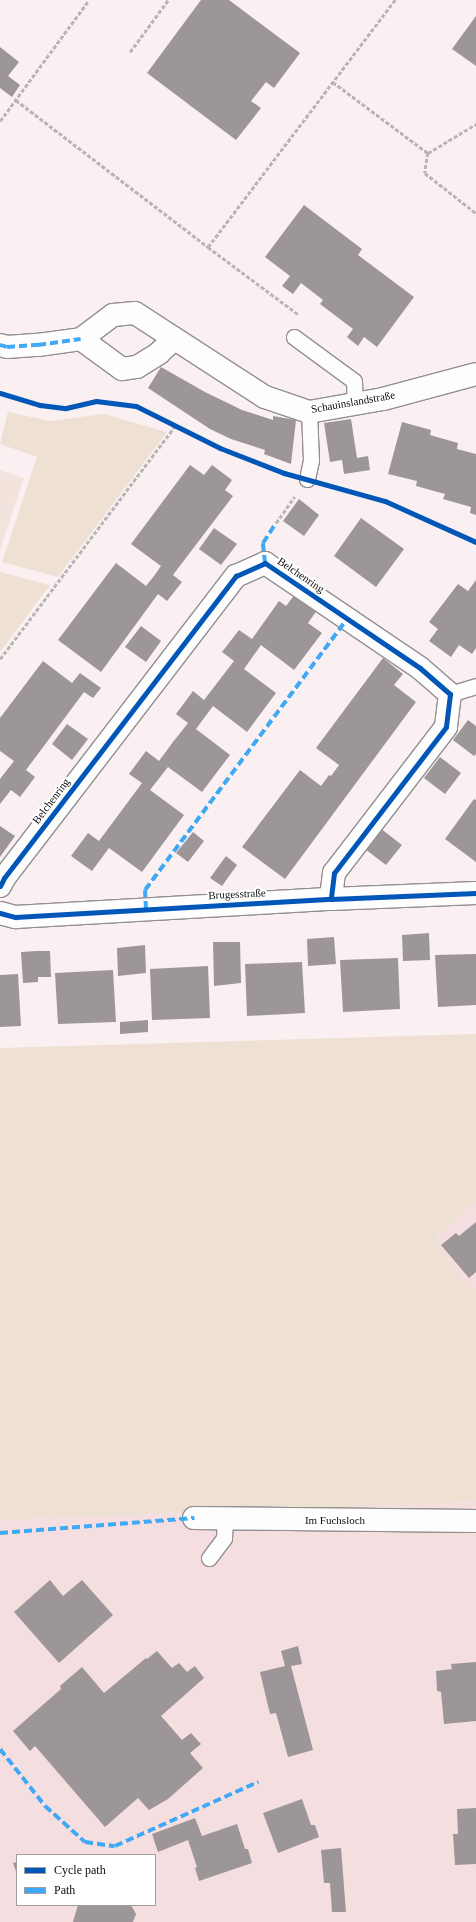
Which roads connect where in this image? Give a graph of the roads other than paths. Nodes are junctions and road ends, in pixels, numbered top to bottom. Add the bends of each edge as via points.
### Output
1 (294, 337) dead end
2 (174, 338) junction
3 (82, 339) junction
4 (0, 345) edge
5 (476, 374) edge
6 (355, 404) junction
7 (309, 412) junction
8 (307, 479) road end
9 (476, 686) edge
10 (450, 694) junction
11 (0, 886) edge
12 (476, 893) edge
13 (331, 899) junction
14 (0, 913) edge
15 (194, 1518) dead end
16 (225, 1519) junction
17 (476, 1521) edge
18 (209, 1558) dead end

1 - 6 lane via 354,381
2 - 3 street, Schauinslandstraße via 135,313 113,315
2 - 3 street via 137,367 122,369
2 - 7 street, Schauinslandstraße via 265,397
3 - 4 street, Schauinslandstraße via 38,345
5 - 6 street, Schauinslandstraße
6 - 7 street, Schauinslandstraße
7 - 8 lane via 311,460
9 - 10 lane
10 - 11 street, Belchenring via 420,668 264,563 236,576
10 - 13 street via 446,727 334,873
12 - 13 street, Brugesstraße
13 - 14 street, Brugesstraße via 15,917
15 - 16 street, Im Fuchsloch
16 - 17 street, Im Fuchsloch
16 - 18 lane via 224,1538

